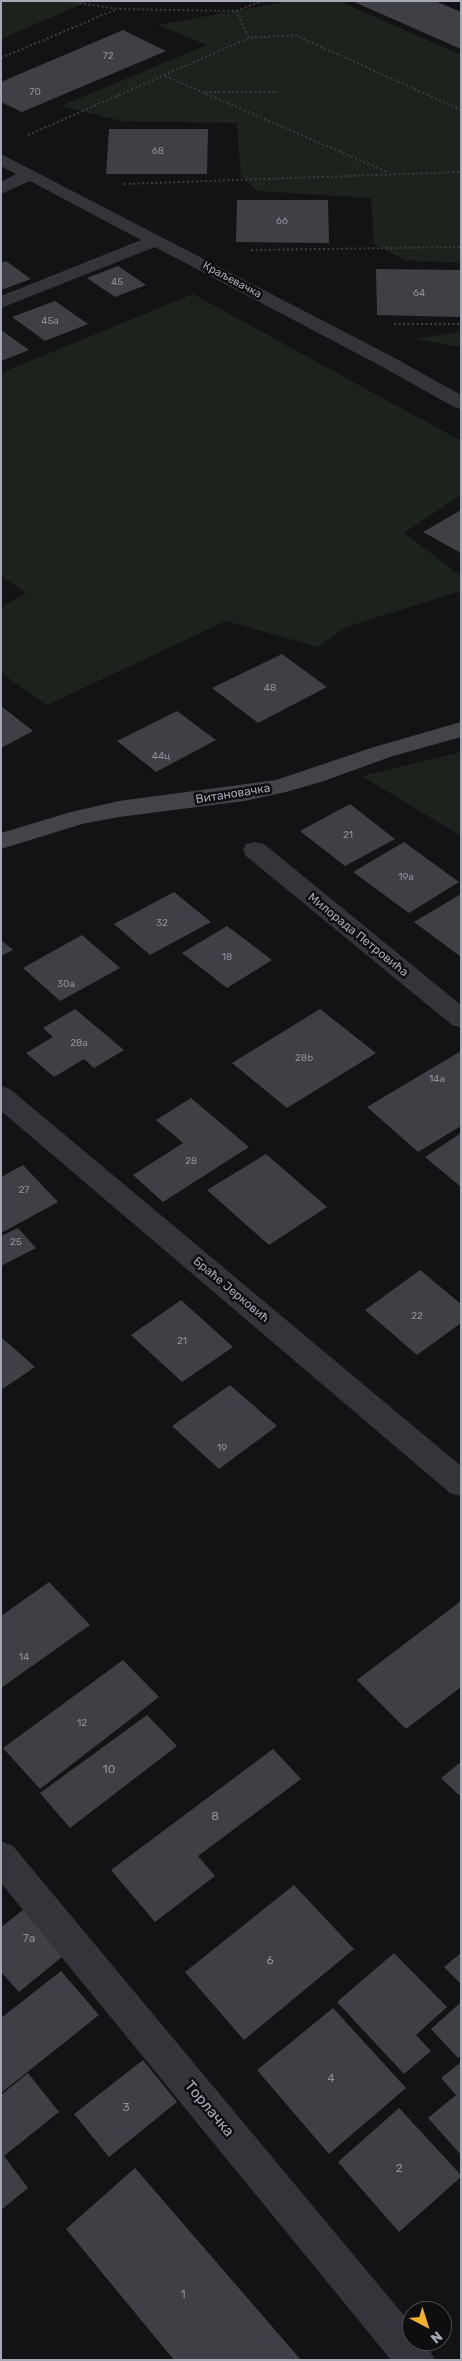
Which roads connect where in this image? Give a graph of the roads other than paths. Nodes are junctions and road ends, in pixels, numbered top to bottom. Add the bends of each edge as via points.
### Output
1 (1, 159) edge
2 (30, 174) junction
3 (1, 189) edge
4 (157, 240) junction
5 (2, 302) edge
6 (461, 403) edge
7 (461, 729) edge
8 (1, 841) edge
9 (255, 850) dead end
10 (461, 1019) edge
11 (1, 1096) edge
12 (461, 1484) edge
13 (1, 1857) edge
14 (416, 2360) edge

1 - 2 street, Краљевачка
2 - 3 street
2 - 4 street, Краљевачка
4 - 5 street
4 - 6 street, Краљевачка
7 - 8 street, Витановачка via 278,787 119,809
9 - 10 street, Милорада Петровића
11 - 12 street, Браће Јерковић
13 - 14 street, Торлачка

